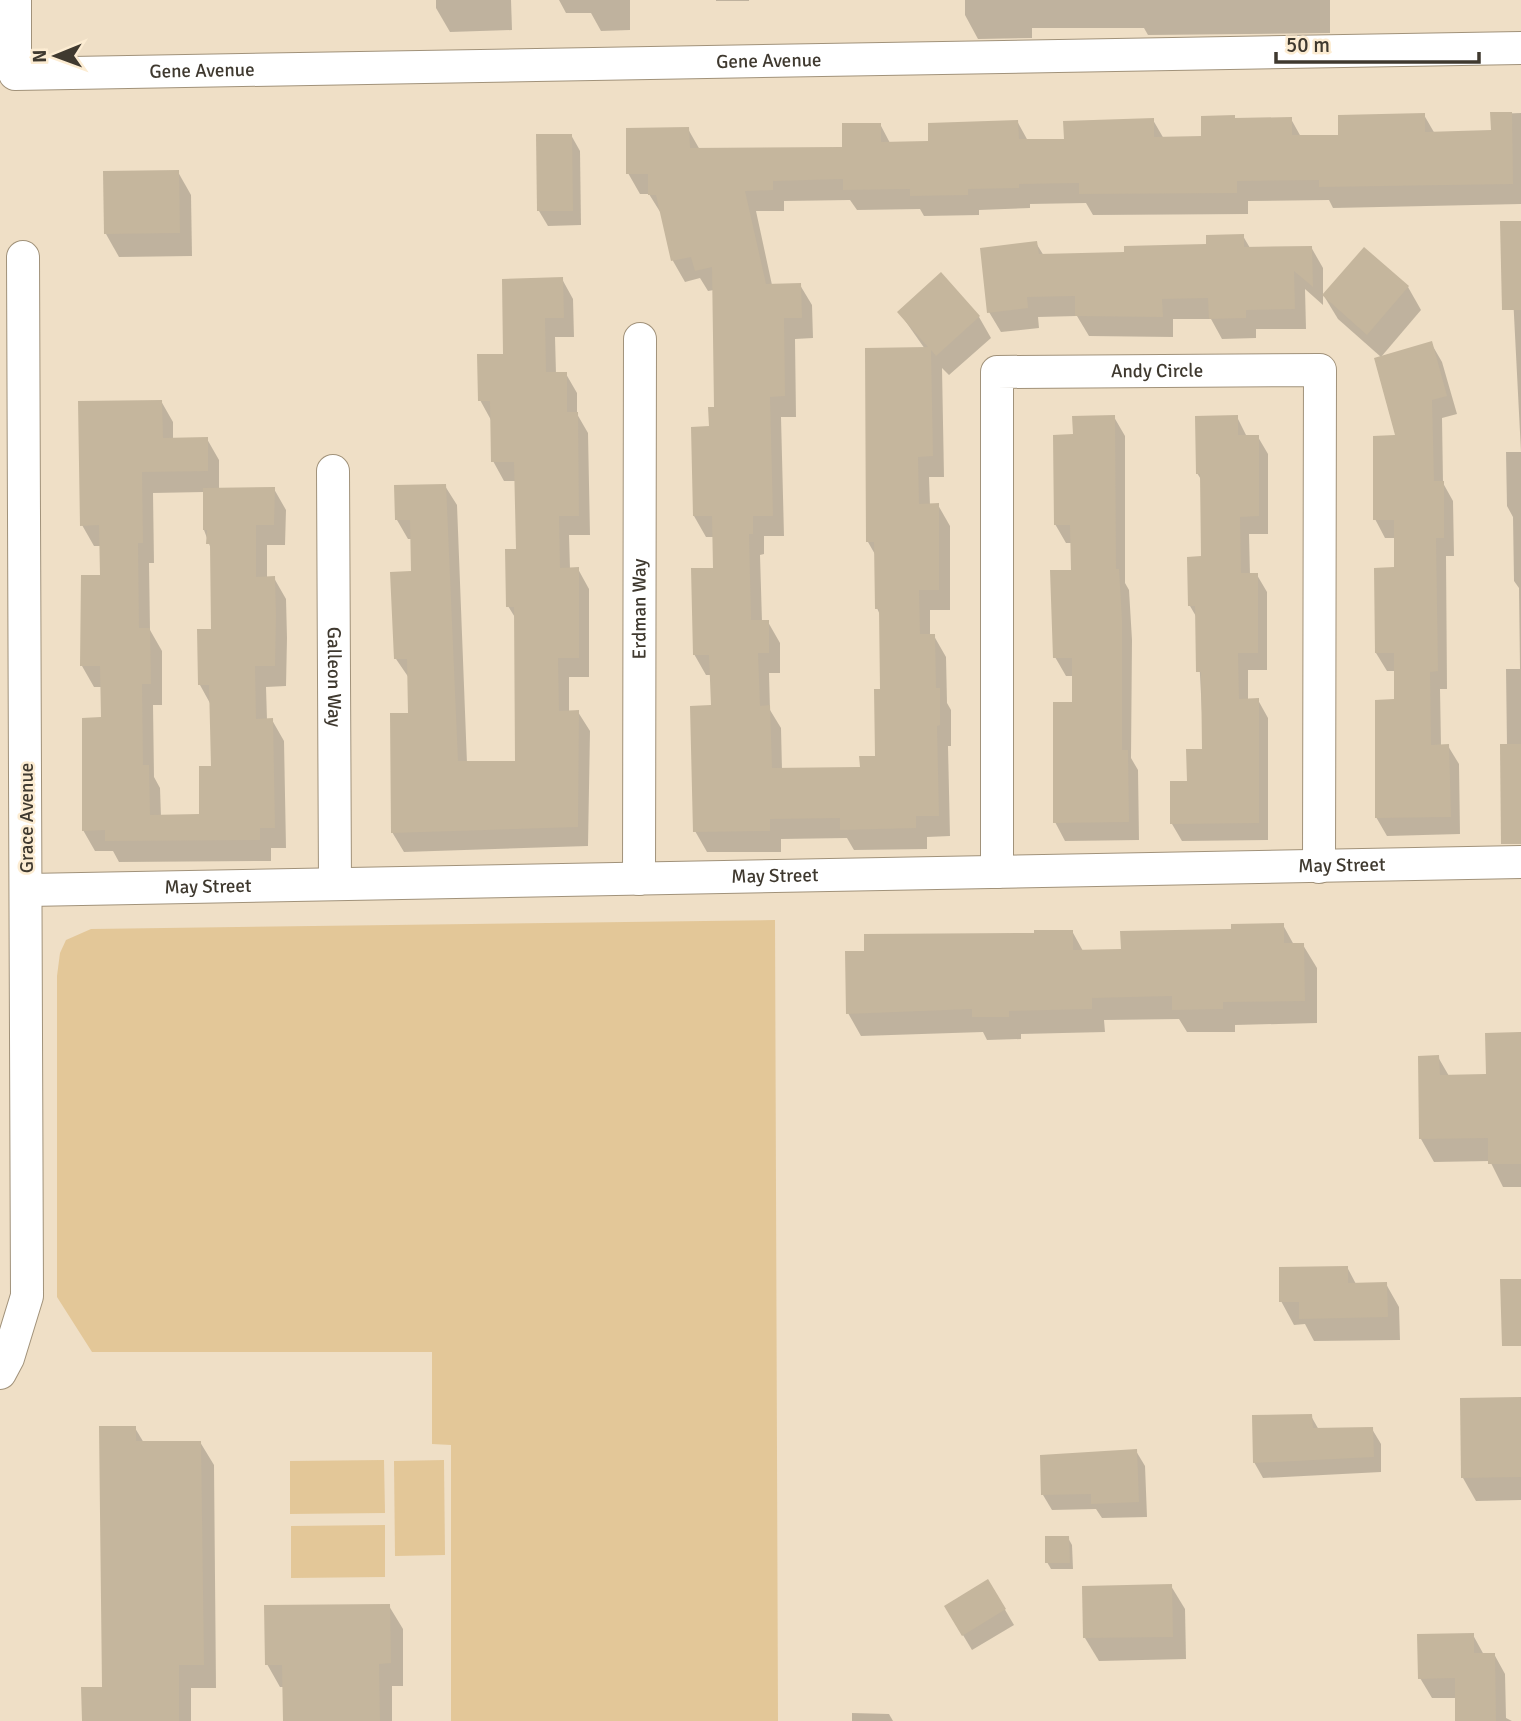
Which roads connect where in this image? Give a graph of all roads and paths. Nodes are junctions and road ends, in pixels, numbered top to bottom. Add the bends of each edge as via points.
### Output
1 (15, 0) edge
2 (1521, 48) edge
3 (23, 257) dead end
4 (640, 339) dead end
5 (333, 471) dead end
6 (1521, 862) edge
7 (1319, 867) junction
8 (997, 872) junction
9 (639, 879) junction
10 (335, 884) junction
11 (27, 890) junction
12 (0, 1373) edge

1 - 2 street, Gene Avenue via 15,74
3 - 11 street, Grace Avenue
4 - 9 street, Erdman Way
5 - 10 street, Galleon Way
6 - 7 street, May Street
7 - 8 street, May Street
7 - 8 street, Andy Circle via 1320,370 997,372
8 - 9 street, May Street
9 - 10 street, May Street
10 - 11 street, May Street
11 - 12 street, Grace Avenue via 27,1296

